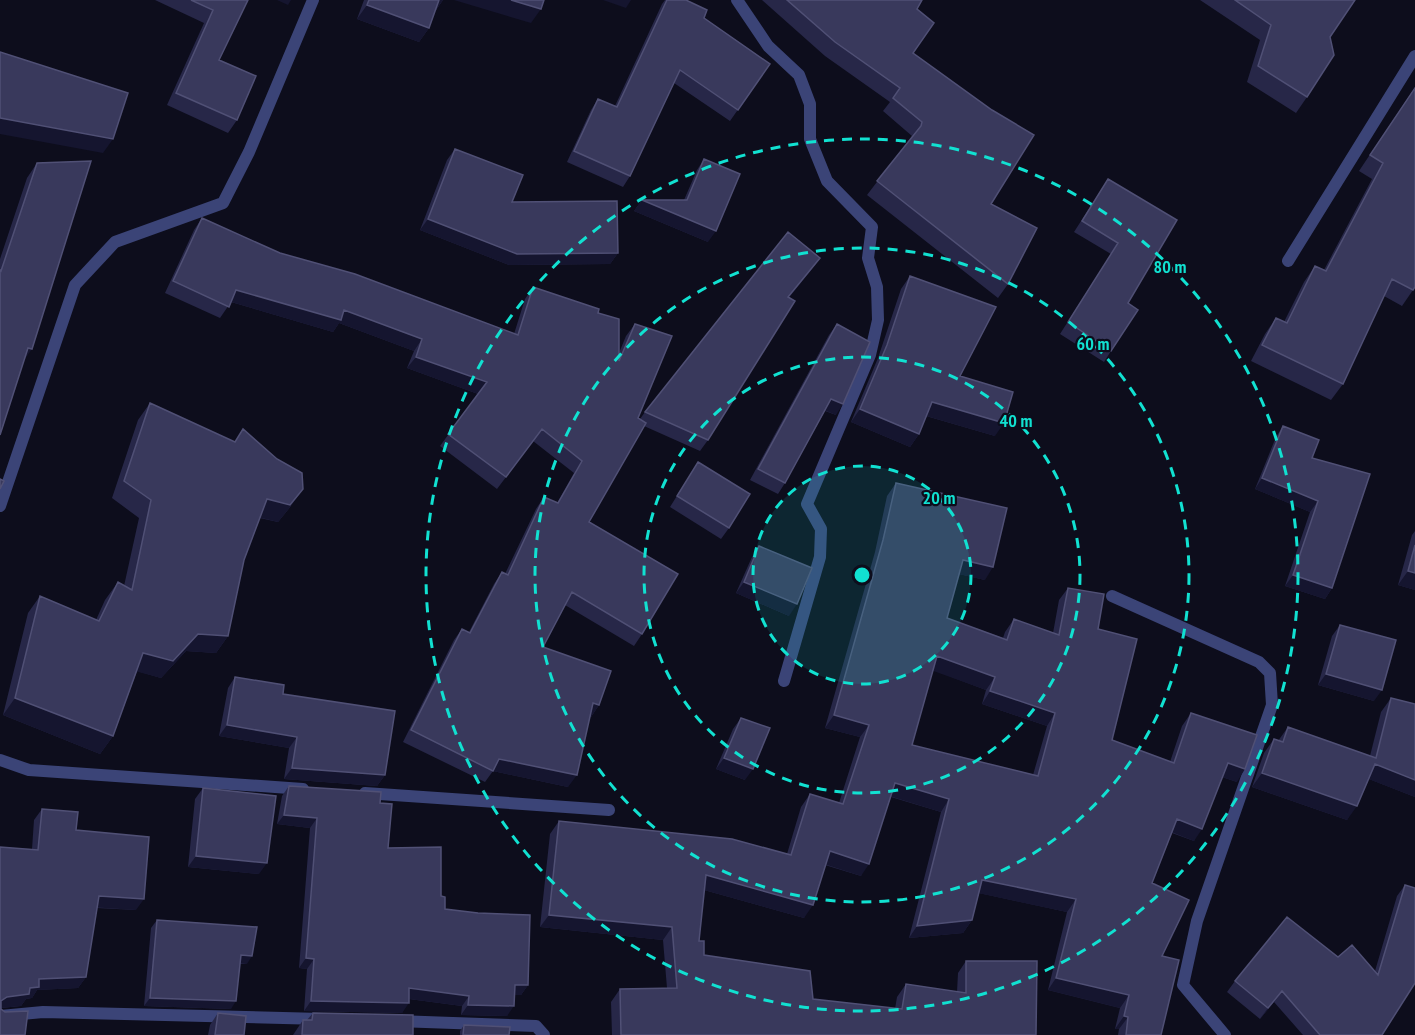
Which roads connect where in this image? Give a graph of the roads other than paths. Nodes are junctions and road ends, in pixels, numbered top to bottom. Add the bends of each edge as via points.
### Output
1 (313, 0) edge
2 (737, 0) edge
3 (1415, 56) edge
4 (1288, 261) dead end
5 (0, 506) edge
6 (1112, 596) dead end
7 (784, 681) dead end
8 (0, 760) edge
9 (313, 790) edge
10 (349, 792) edge
11 (609, 810) dead end
12 (0, 1016) edge
13 (338, 1019) edge
14 (386, 1021) edge
15 (544, 1035) edge
16 (1225, 1035) edge

1 - 5 street via 249,152 223,203 115,242 75,285
2 - 7 street via 768,46 799,75 810,104 810,140 827,182 872,227 868,258 877,287 878,320 870,355 807,504 821,529 820,557
3 - 4 street
6 - 16 street via 1259,662 1270,673 1272,705 1197,921 1183,985
8 - 9 street via 29,770
10 - 11 street
12 - 13 street via 43,1012
14 - 15 street via 536,1026

